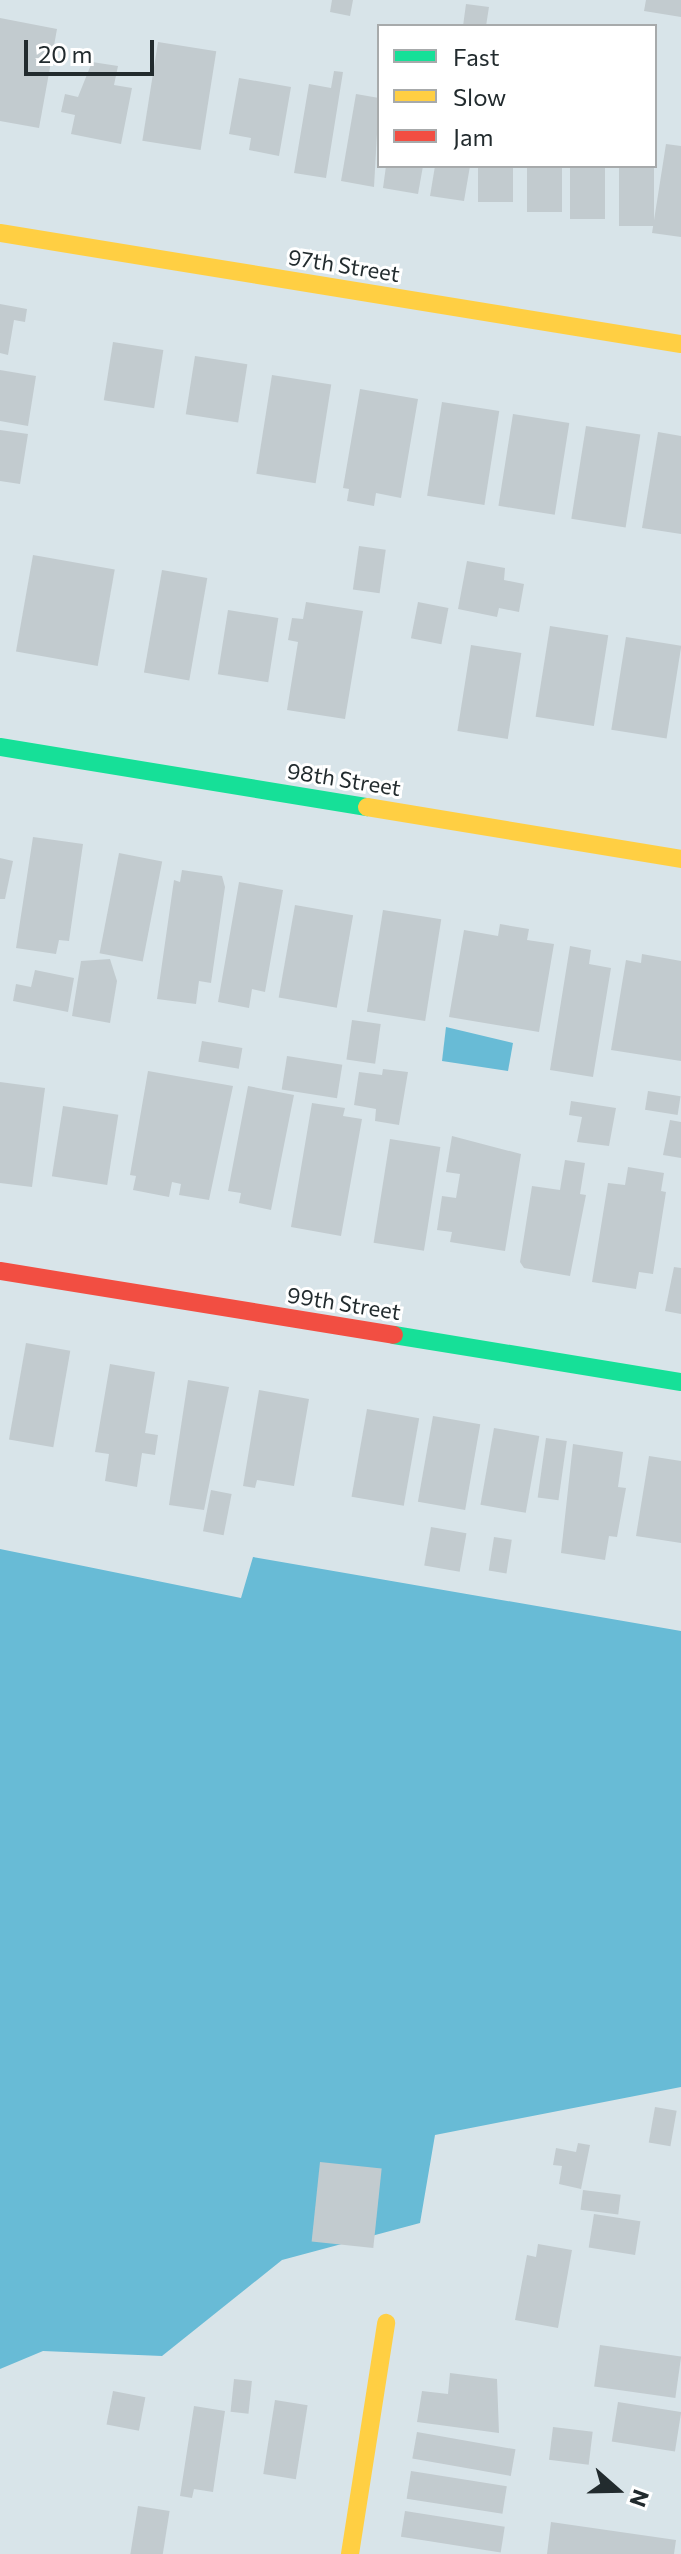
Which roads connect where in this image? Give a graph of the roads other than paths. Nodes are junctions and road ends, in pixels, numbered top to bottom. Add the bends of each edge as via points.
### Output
1 (0, 233) edge
2 (681, 344) edge
3 (0, 747) edge
4 (681, 859) edge
5 (0, 1271) edge
6 (681, 1382) edge
7 (386, 2323) dead end
8 (350, 2554) edge

1 - 2 street, 97th Street
3 - 4 street, 98th Street
5 - 6 street, 99th Street
7 - 8 street

